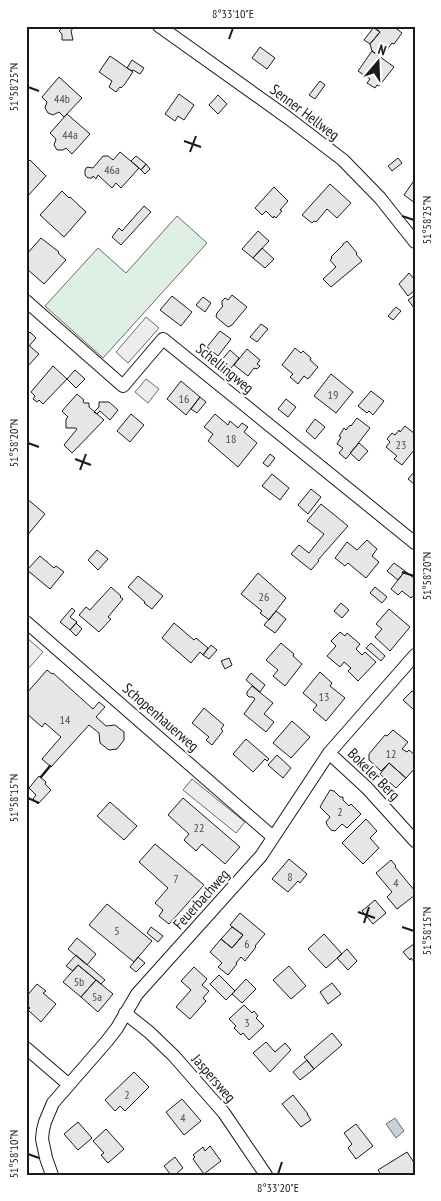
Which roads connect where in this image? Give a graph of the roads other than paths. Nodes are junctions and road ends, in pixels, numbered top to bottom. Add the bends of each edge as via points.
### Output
1 (159, 26) edge
2 (415, 242) edge
3 (26, 300) edge
4 (415, 543) edge
5 (26, 622) edge
6 (415, 655) edge
7 (330, 753) junction
8 (274, 837) junction
9 (415, 841) edge
10 (125, 1013) junction
11 (26, 1048) edge
12 (68, 1084) junction
13 (52, 1175) edge
14 (266, 1175) edge

1 - 2 street, Senner Hellweg via 343,160 380,198
3 - 4 street, Schellingweg via 123,386 163,339
5 - 8 street, Schopenhauerweg
6 - 7 street, Feuerbachweg
7 - 8 street, Feuerbachweg
7 - 9 street, Bokeler Berg
8 - 10 street, Feuerbachweg via 261,856 137,994
10 - 12 street, Feuerbachweg via 108,1042
10 - 14 street, Jaspersweg via 174,1056 224,1113
11 - 12 street
12 - 13 street, Feuerbachweg via 53,1102 43,1130 42,1140

